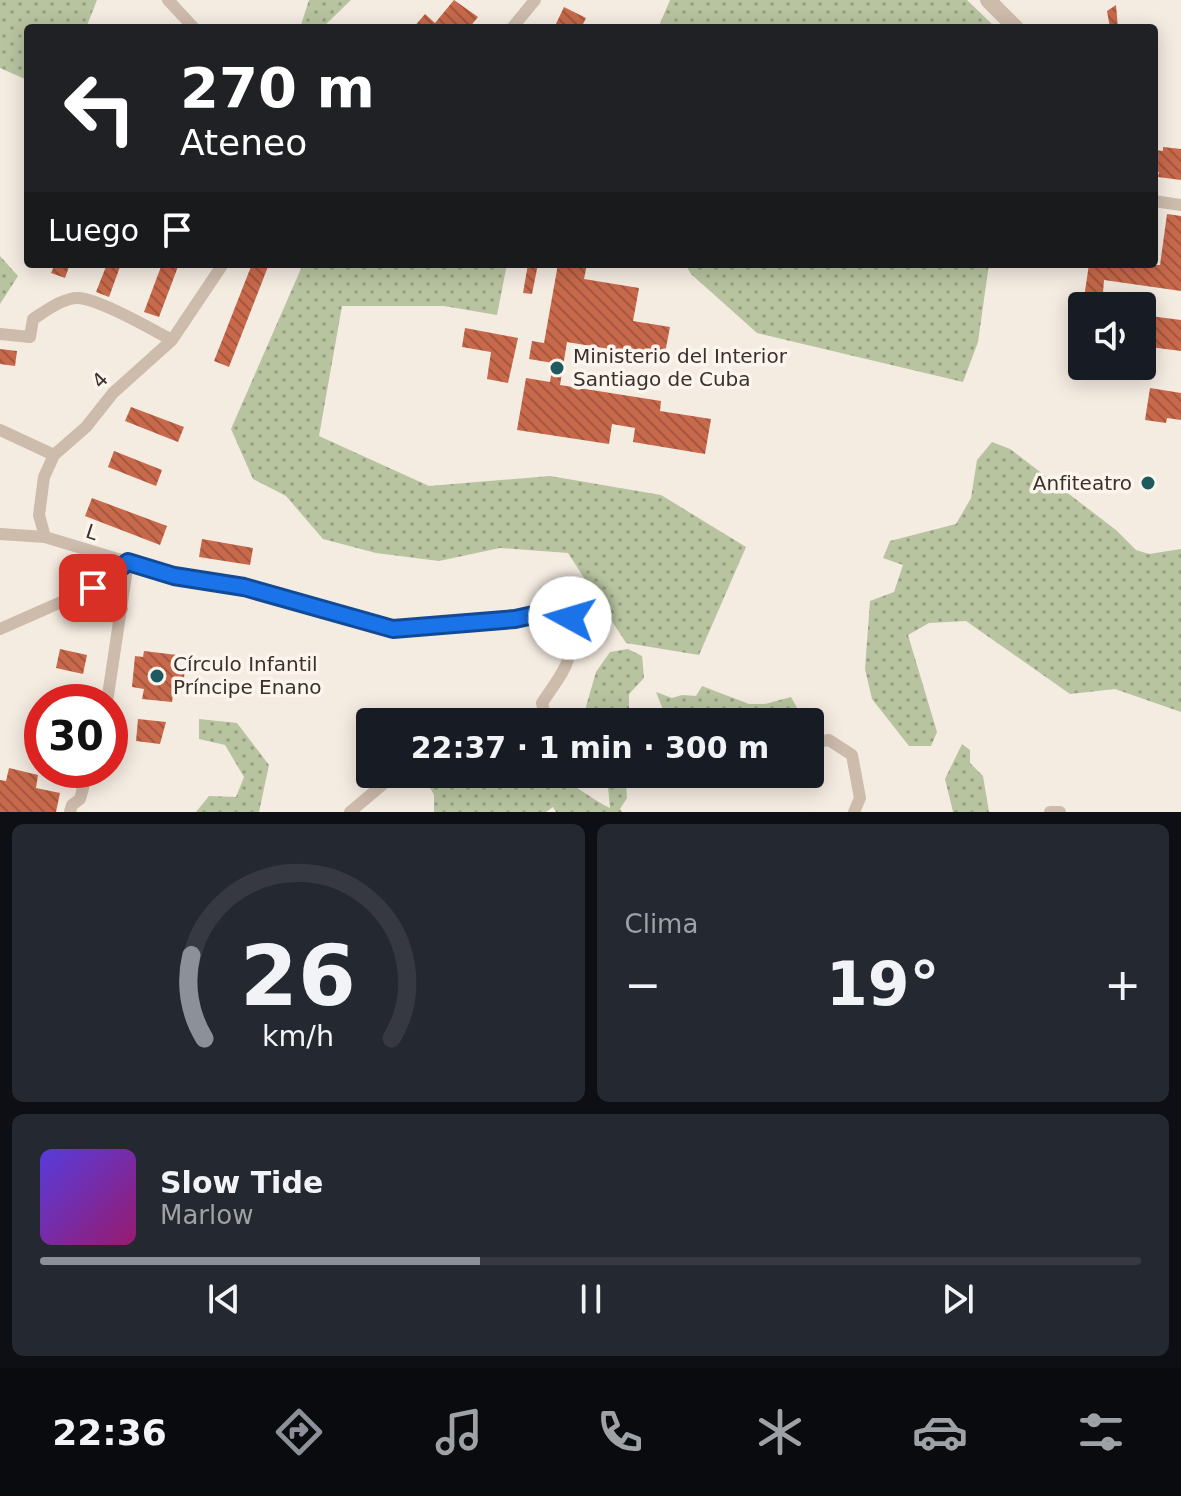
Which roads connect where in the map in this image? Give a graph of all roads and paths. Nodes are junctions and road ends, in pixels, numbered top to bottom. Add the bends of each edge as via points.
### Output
1 (168, 0) edge
2 (535, 0) edge
3 (988, 0) edge
4 (190, 24) edge
5 (515, 24) edge
6 (1012, 24) edge
7 (1158, 202) edge
8 (1181, 205) edge
9 (220, 268) edge
10 (0, 334) edge
11 (172, 340) junction
12 (0, 430) edge
13 (54, 455) junction
14 (0, 534) edge
15 (45, 537) junction
16 (128, 562) junction
17 (93, 588) junction
18 (122, 609) junction
19 (0, 629) edge
20 (110, 684) edge
21 (543, 708) edge
22 (824, 741) edge
23 (83, 788) edge
24 (379, 788) edge
25 (80, 799) junction
26 (70, 812) edge
27 (89, 812) edge
28 (350, 812) edge
29 (854, 812) edge
30 (1050, 812) edge
31 (1060, 812) edge

1 - 4 street
2 - 5 street
3 - 6 street
7 - 8 street
9 - 11 street, 4
10 - 11 street via 30,337 33,319 78,298
11 - 13 street, 4
12 - 13 street
13 - 15 street via 44,477 39,515
14 - 15 street, L
15 - 16 street, L
16 - 17 street
16 - 18 street
16 - 21 street, L via 244,587 393,629 515,619 561,609 570,618 572,652
17 - 18 street
17 - 19 street
18 - 20 street
22 - 29 street via 852,755 860,798
23 - 25 street
24 - 28 street
25 - 26 street
25 - 27 street
30 - 31 street

